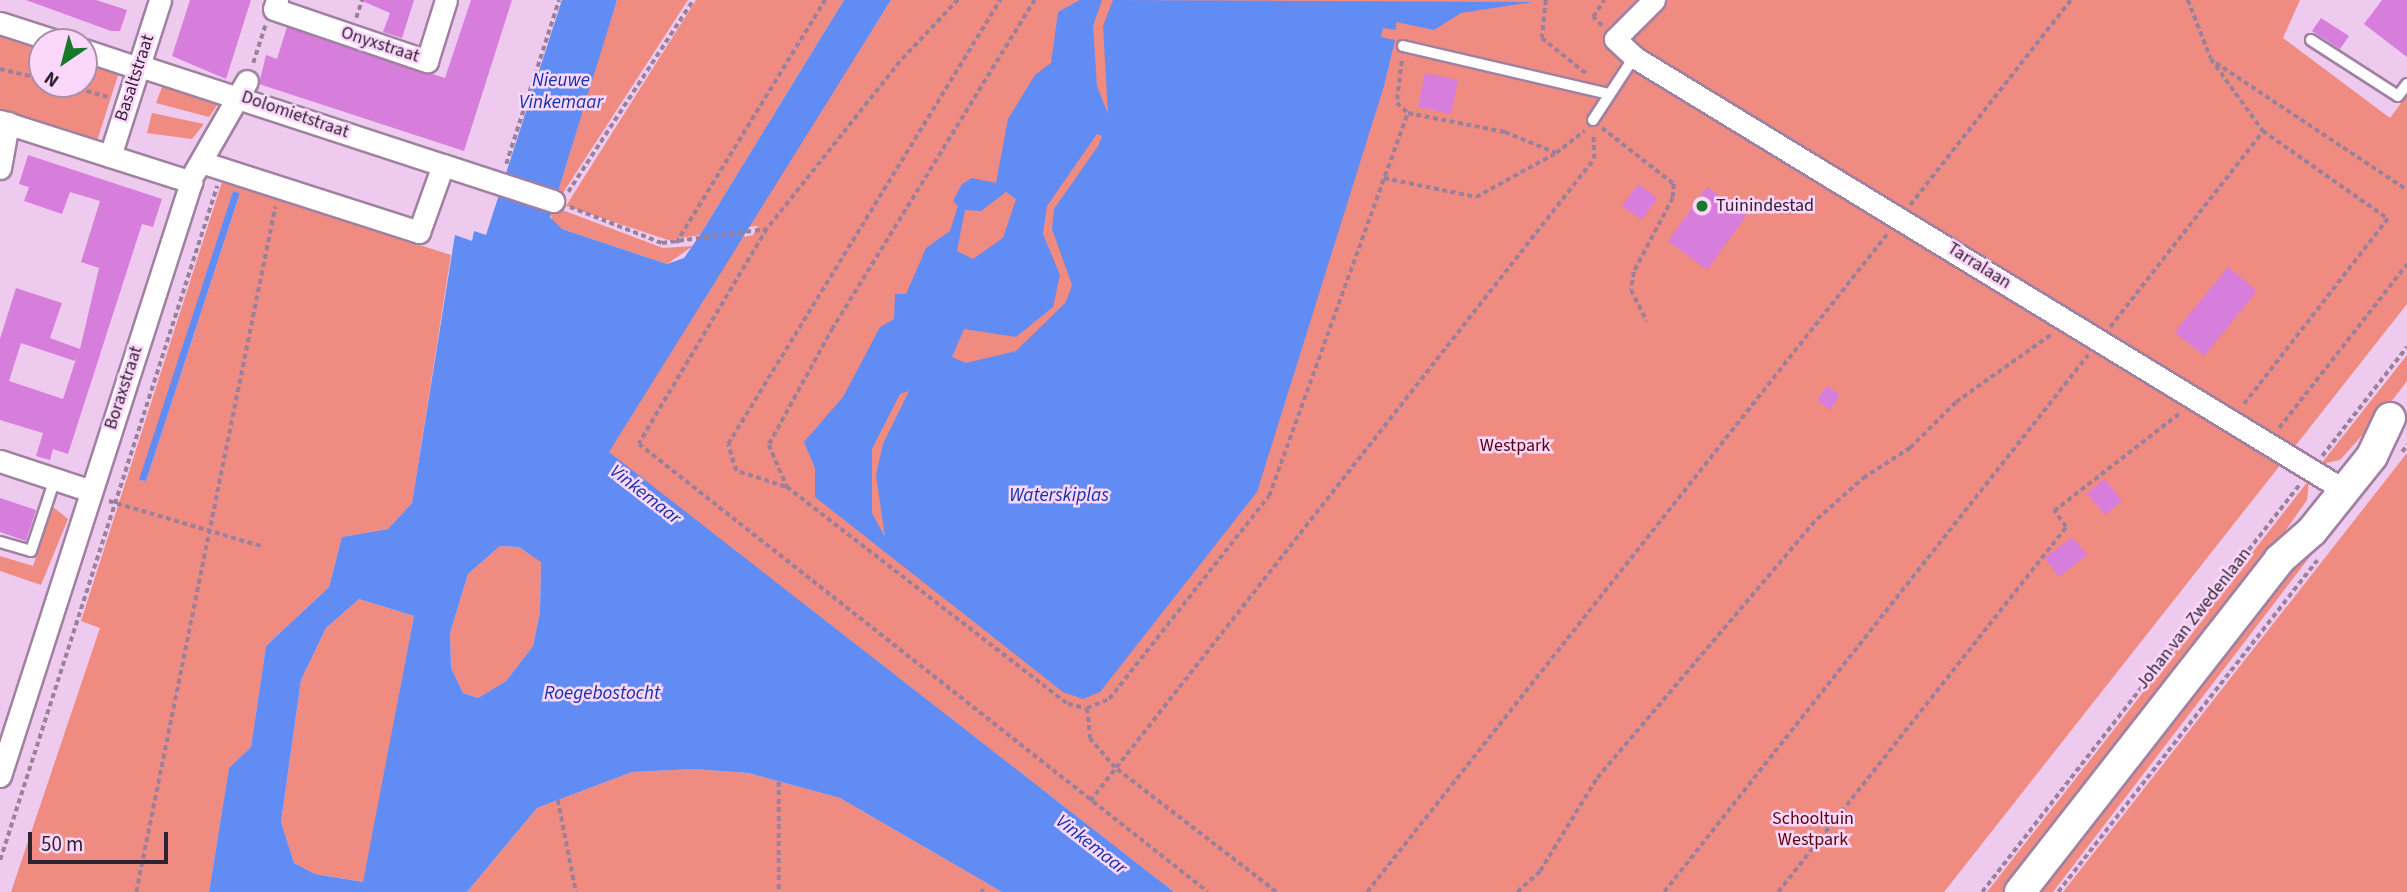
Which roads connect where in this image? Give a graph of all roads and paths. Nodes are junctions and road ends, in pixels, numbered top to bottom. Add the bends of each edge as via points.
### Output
1 (160, 0) edge
2 (446, 0) edge
3 (559, 0) edge
4 (693, 0) edge
5 (825, 0) edge
6 (958, 0) edge
7 (1000, 0) edge
8 (1035, 0) edge
9 (1546, 0) edge
10 (1604, 0) edge
11 (1654, 0) edge
12 (2071, 0) edge
13 (2188, 0) edge
14 (275, 5) edge
15 (0, 23) edge
16 (28, 32) edge
17 (1615, 39) junction
18 (2311, 40) dead end
19 (1403, 46) joint
20 (98, 54) edge
21 (1634, 57) junction
22 (2211, 59) junction
23 (142, 68) junction
24 (0, 69) edge
25 (28, 76) edge
26 (2407, 84) edge
27 (243, 89) junction
28 (1610, 94) junction
29 (98, 95) edge
30 (127, 103) junction
31 (1408, 113) junction
32 (1593, 120) junction
33 (4, 122) edge
34 (2263, 131) junction
35 (1556, 153) junction
36 (110, 156) junction
37 (443, 165) junction
38 (0, 168) edge
39 (220, 175) junction
40 (1384, 178) junction
41 (501, 181) junction
42 (2407, 190) edge
43 (278, 193) junction
44 (553, 201) dead end
45 (1900, 216) junction
46 (766, 229) junction
47 (676, 243) junction
48 (2407, 264) edge
49 (1647, 321) dead end
50 (2050, 335) dead end
51 (2100, 341) junction
52 (2407, 347) edge
53 (2196, 400) junction
54 (2399, 407) edge
55 (2231, 421) junction
56 (2267, 443) junction
57 (2407, 445) edge
58 (0, 461) edge
59 (2392, 464) dead end
60 (55, 479) junction
61 (2328, 480) junction
62 (787, 487) junction
63 (91, 491) junction
64 (118, 506) junction
65 (209, 531) junction
66 (0, 542) edge
67 (261, 546) dead end
68 (2320, 556) dead end
69 (1087, 708) junction
70 (1115, 768) junction
71 (0, 776) edge
72 (779, 782) dead end
73 (558, 800) dead end
74 (1090, 801) junction
75 (0, 860) edge
76 (1206, 891) edge
77 (136, 892) edge
78 (576, 892) edge
79 (779, 892) edge
80 (1214, 892) edge
81 (1276, 892) edge
82 (1367, 892) edge
83 (1517, 892) edge
84 (1664, 892) edge
85 (1778, 892) edge
86 (1982, 892) edge
87 (2020, 892) edge
88 (2058, 892) edge

1 - 23 street, Basaltstraat
2 - 14 street, Onyxstraat via 427,61
3 - 41 path
4 - 47 path via 561,204
5 - 47 path
6 - 46 path
7 - 62 path via 728,444 736,471
8 - 62 path via 771,433 773,464
9 - 28 path via 1542,38
10 - 17 path via 1592,17
11 - 17 street
12 - 45 path
13 - 22 path
14 - 27 path
15 - 16 street
17 - 21 street, Tarralaan
18 - 26 lane via 2398,96
19 - 28 lane
19 - 31 path via 1397,103
20 - 23 street, Dolomietstraat
21 - 28 lane
21 - 45 street, Tarralaan
22 - 34 path
22 - 42 path
23 - 27 street, Dolomietstraat
23 - 30 street, Basaltstraat
24 - 25 path
27 - 37 street, Dolomietstraat
27 - 39 street via 197,167
28 - 32 lane
29 - 30 path
30 - 36 street, Basaltstraat
31 - 35 path via 1505,132
31 - 40 path
32 - 35 path
32 - 49 path via 1674,184 1673,198 1634,272 1631,290
32 - 70 path via 1594,159
33 - 36 street, Boraxstraat
33 - 38 street, Boraxstraat
34 - 51 path
34 - 55 path via 2388,219
35 - 40 path via 1476,197
36 - 63 street, Boraxstraat via 191,182
37 - 41 street, Dolomietstraat
37 - 43 street via 419,232
39 - 43 street
39 - 64 path
40 - 69 path via 1269,496 1109,699
41 - 44 street, Dolomietstraat
43 - 65 path
45 - 51 street, Tarralaan
45 - 82 path
46 - 47 path
46 - 74 path via 639,444
48 - 56 path
50 - 83 path via 1956,402 1910,448 1863,478 1817,519 1597,778 1540,871
51 - 53 street, Tarralaan
51 - 84 path
52 - 61 path, Johan van Zwedenlaan
53 - 55 street, Tarralaan
53 - 85 path via 2054,511 2066,527
54 - 61 main road, Johan van Zwedenlaan
55 - 56 street, Tarralaan
56 - 61 street, Tarralaan
57 - 59 path
58 - 60 street
60 - 63 street
60 - 66 lane via 31,551
61 - 86 path, Johan van Zwedenlaan
61 - 87 main road, Johan van Zwedenlaan via 2279,560
62 - 69 path via 1068,704
63 - 64 path
63 - 71 street, Boraxstraat
64 - 65 path
64 - 75 path
65 - 67 path
65 - 77 path
68 - 88 path
69 - 70 path via 1090,739
70 - 74 path
70 - 81 path
72 - 79 path
73 - 78 path
74 - 76 path
76 - 80 path

